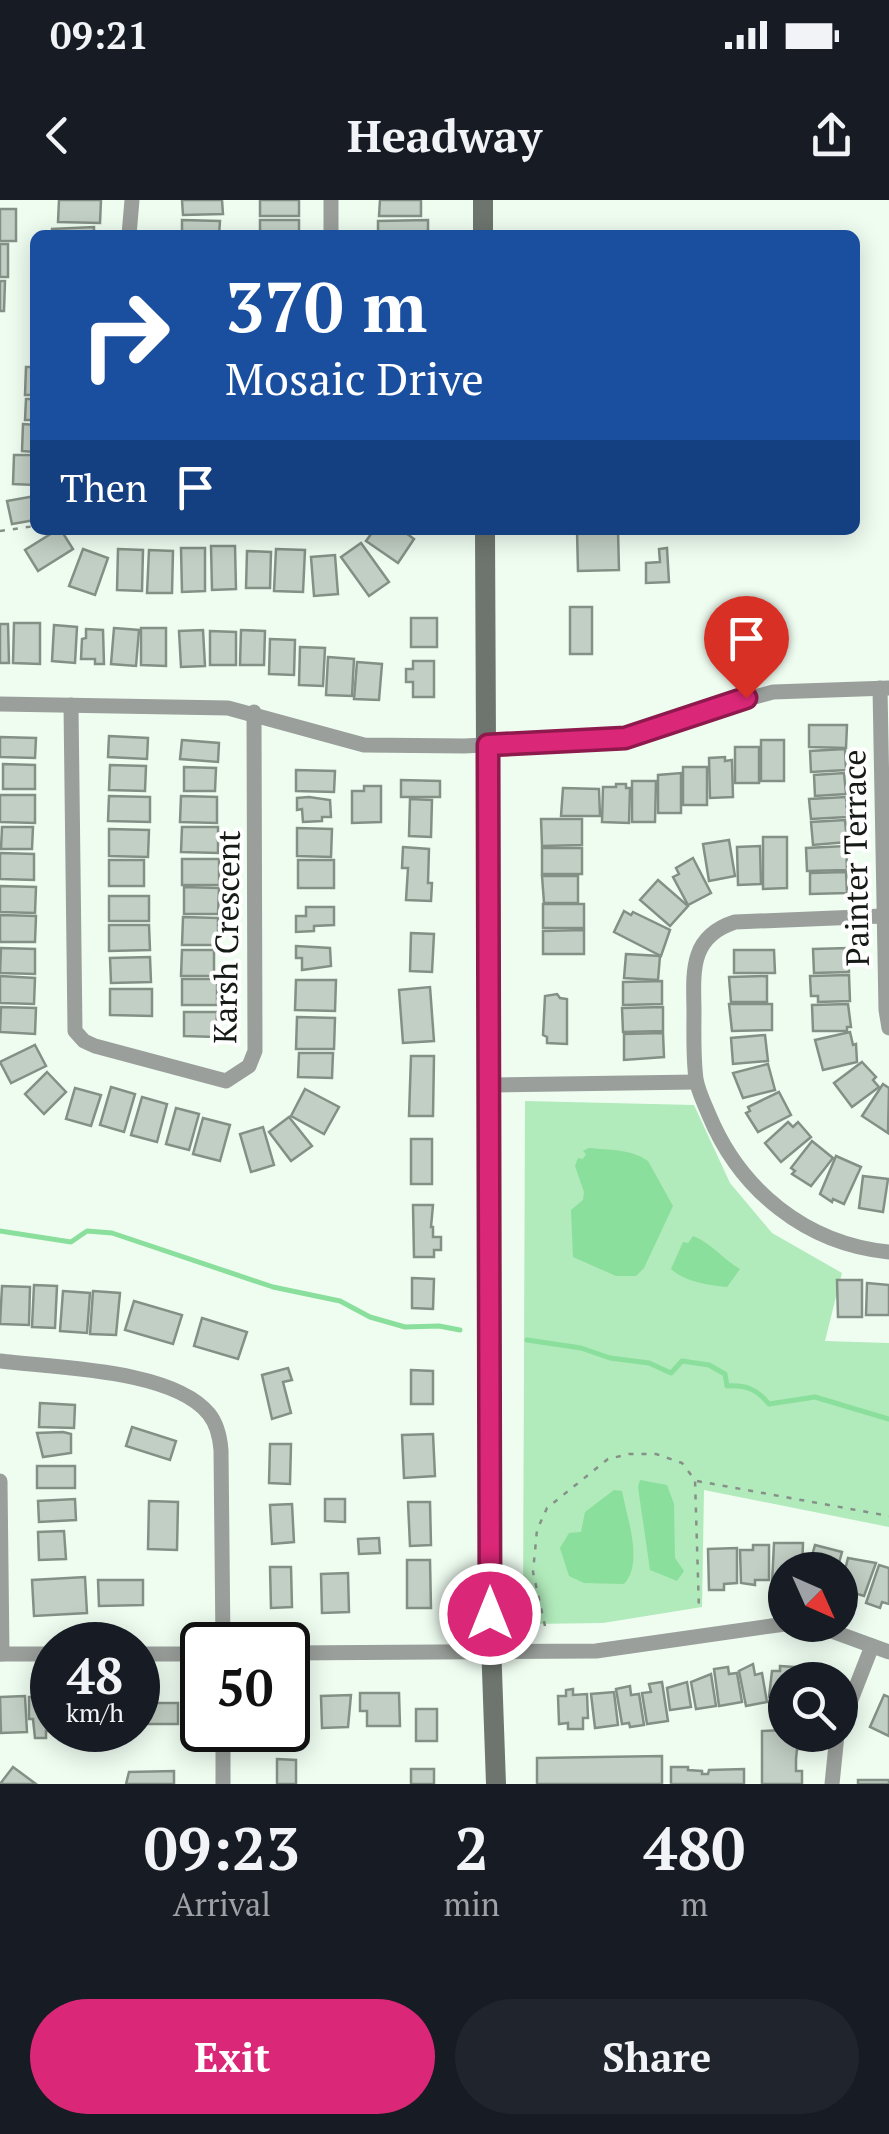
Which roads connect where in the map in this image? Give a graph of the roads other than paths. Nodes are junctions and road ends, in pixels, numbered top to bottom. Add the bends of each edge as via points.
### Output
1 (132, 200) edge
2 (331, 200) edge
3 (483, 200) edge
4 (129, 230) edge
5 (331, 230) edge
6 (483, 230) edge
7 (485, 535) edge
8 (885, 688) edge
9 (0, 704) edge
10 (71, 705) junction
11 (254, 712) junction
12 (488, 745) junction
13 (884, 916) junction
14 (889, 1028) edge
15 (696, 1082) junction
16 (488, 1085) junction
17 (889, 1252) edge
18 (0, 1361) edge
19 (0, 1480) edge
20 (223, 1622) edge
21 (768, 1626) edge
22 (858, 1641) edge
23 (872, 1646) junction
24 (493, 1650) junction
25 (889, 1652) edge
26 (310, 1653) edge
27 (1, 1654) edge
28 (30, 1654) edge
29 (858, 1682) edge
30 (223, 1752) edge
31 (836, 1752) edge
32 (223, 1784) edge
33 (496, 1784) edge
34 (832, 1784) edge

1 - 4 street
2 - 5 street
3 - 6 main road
7 - 12 main road
8 - 12 street via 772,692 625,738
8 - 13 street, Painter Terrace
9 - 10 street
10 - 11 street
10 - 11 street, Karsh Crescent via 75,1032 95,1046 226,1081 249,1066 255,1051
11 - 12 street via 364,744
12 - 16 main road
13 - 14 street, Painter Terrace
13 - 15 street via 735,922 708,936 698,950 694,986
15 - 16 street
15 - 17 street via 728,1153 770,1203 826,1236
16 - 24 main road
18 - 20 street via 139,1380 189,1397 208,1413 221,1450
19 - 27 street
21 - 24 street via 596,1650
22 - 23 street
23 - 25 street
23 - 29 street
24 - 26 street
24 - 33 main road
27 - 28 street
30 - 32 street
31 - 34 street

